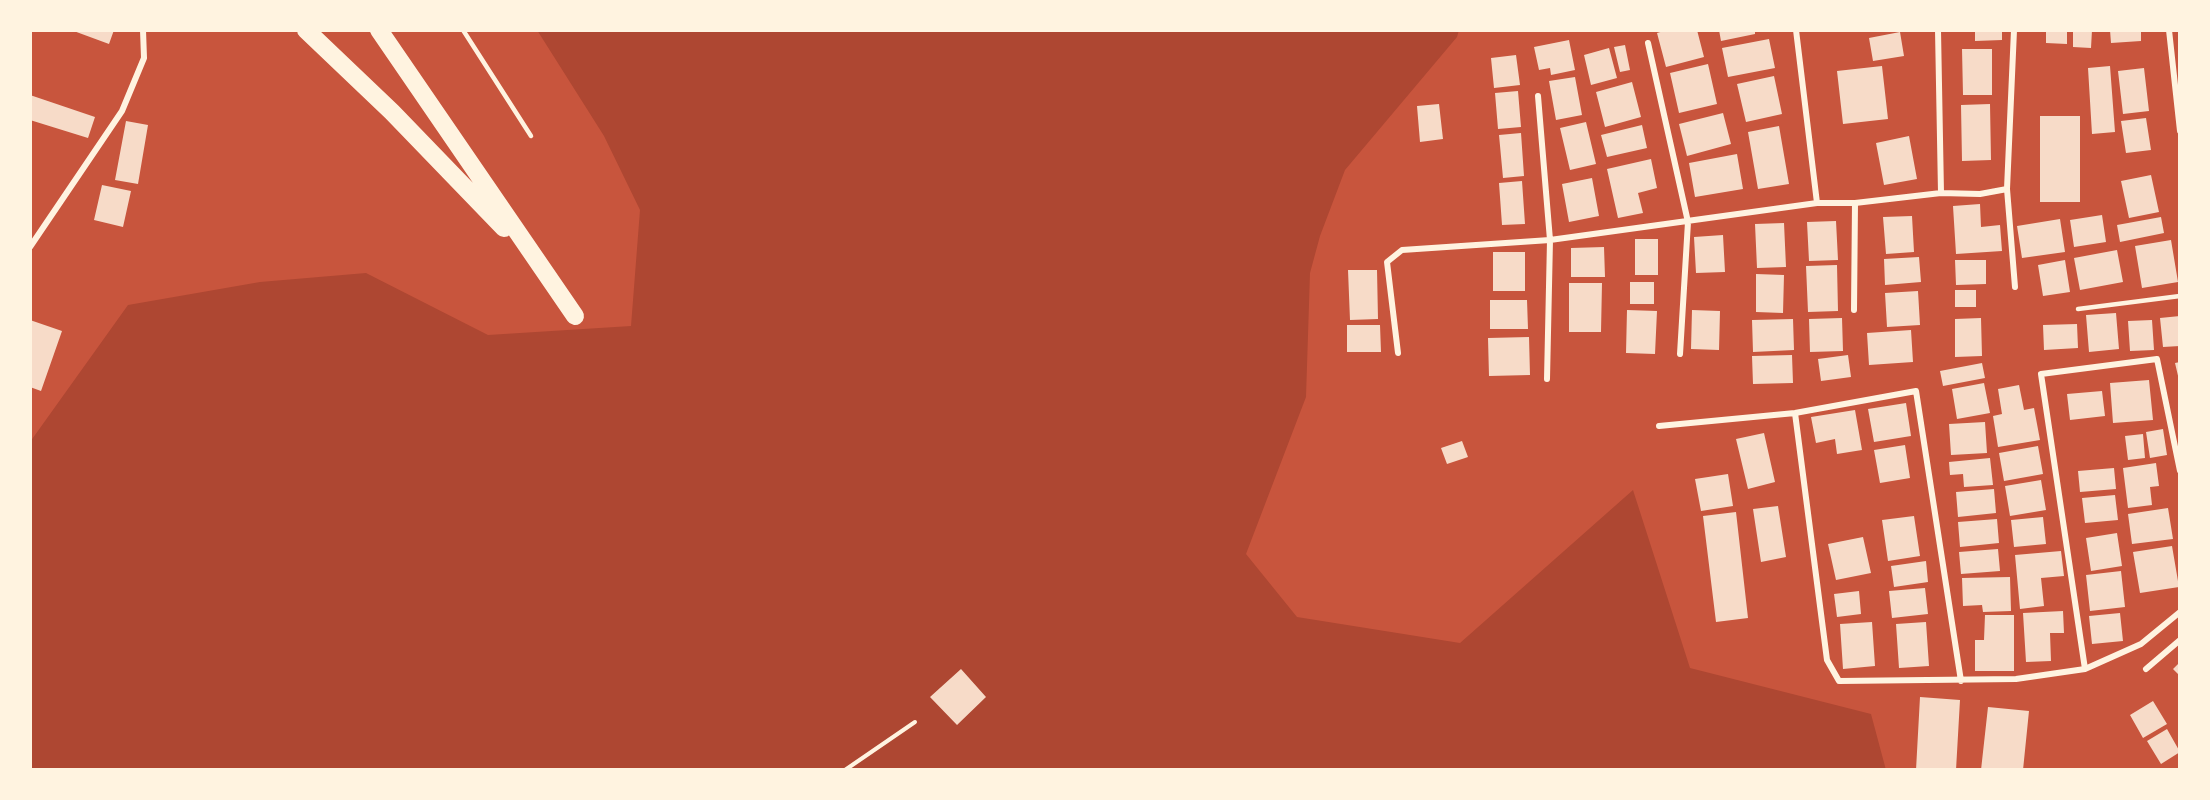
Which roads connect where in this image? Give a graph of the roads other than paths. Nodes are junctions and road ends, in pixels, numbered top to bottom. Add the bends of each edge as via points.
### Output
1 (143, 30) edge
2 (306, 30) edge
3 (379, 30) edge
4 (463, 30) edge
5 (1796, 30) edge
6 (1938, 30) edge
7 (2014, 30) edge
8 (2169, 30) edge
9 (1648, 43) dead end
10 (1538, 96) dead end
11 (2180, 131) edge
12 (531, 136) dead end
13 (2007, 189) junction
14 (1941, 193) junction
15 (1817, 203) junction
16 (1855, 203) junction
17 (1688, 222) junction
18 (1550, 240) junction
19 (31, 245) edge
20 (541, 266) junction
21 (2014, 287) dead end
22 (2180, 296) edge
23 (2078, 309) dead end
24 (1854, 310) dead end
25 (575, 316) dead end
26 (1398, 353) dead end
27 (1680, 354) dead end
28 (1547, 379) dead end
29 (1795, 413) junction
30 (1659, 426) dead end
31 (2180, 471) edge
32 (2180, 612) edge
33 (2180, 640) edge
34 (2085, 669) junction
35 (2146, 669) dead end
36 (1961, 681) junction

1 - 19 street via 144,58 122,111
2 - 20 highway via 392,112
3 - 20 highway
4 - 12 lane
5 - 15 street
6 - 14 street
7 - 13 street
8 - 11 street
9 - 17 street
10 - 18 street
13 - 14 street via 1980,194
13 - 21 street
14 - 16 street
15 - 16 street
15 - 17 street
16 - 24 street
17 - 18 street
17 - 27 street
18 - 26 street via 1402,250 1387,262
18 - 28 street
20 - 25 highway
22 - 23 lane
29 - 30 street
29 - 36 street via 1827,660 1839,681
29 - 36 street via 1916,391
31 - 34 street via 2157,359 2041,374
32 - 34 street via 2141,644
33 - 35 street
34 - 36 street via 2016,679

